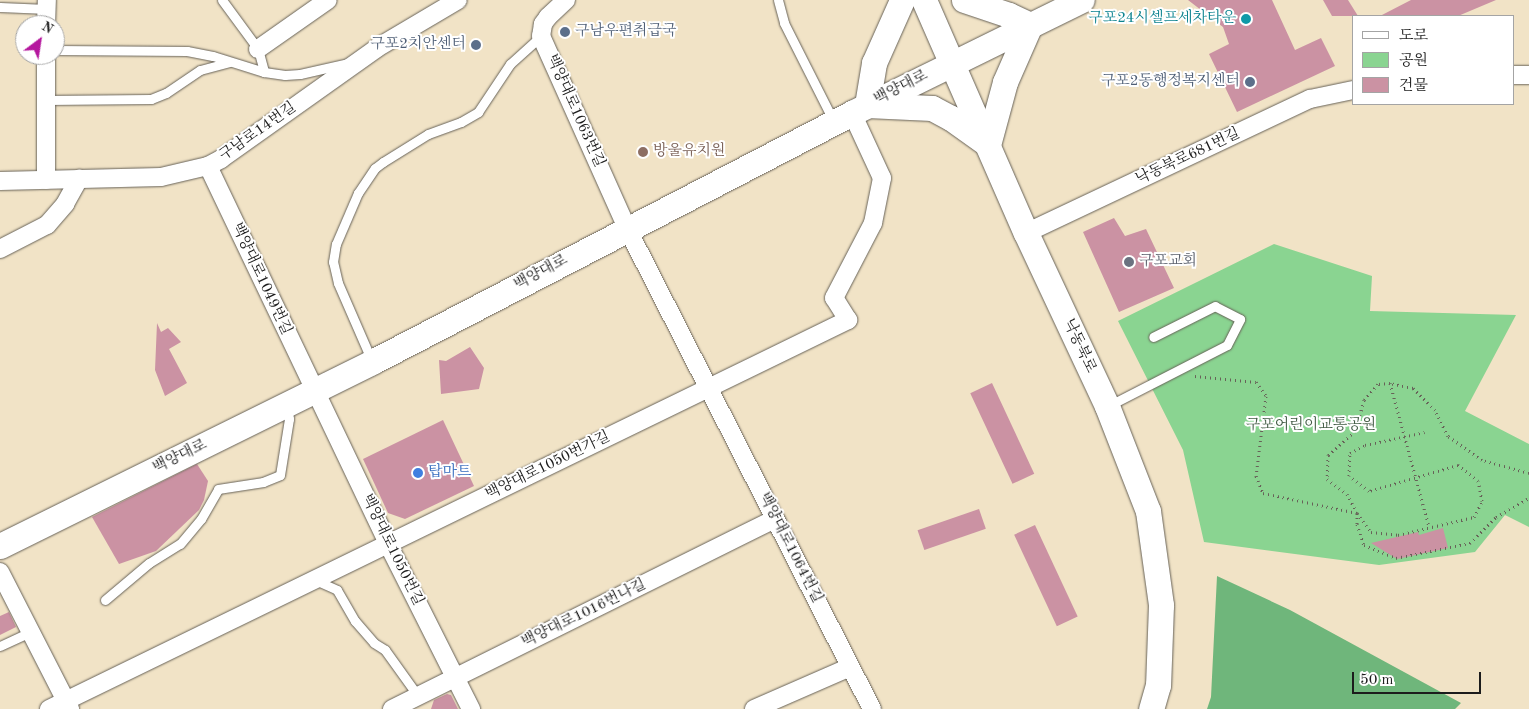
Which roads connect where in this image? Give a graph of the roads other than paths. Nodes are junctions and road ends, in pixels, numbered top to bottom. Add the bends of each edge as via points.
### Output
1 (222, 0) edge
2 (328, 0) edge
3 (458, 0) edge
4 (566, 0) edge
5 (778, 0) edge
6 (902, 0) edge
7 (924, 0) edge
8 (964, 0) edge
9 (1082, 0) edge
10 (0, 7) edge
11 (47, 11) edge
12 (1030, 26) junction
13 (541, 36) junction
14 (258, 49) junction
15 (65, 50) edge
16 (360, 60) junction
17 (233, 62) junction
18 (950, 63) junction
19 (46, 65) edge
20 (264, 72) junction
21 (1514, 75) edge
22 (1529, 75) edge
23 (1352, 90) edge
24 (46, 100) junction
25 (851, 113) junction
26 (988, 145) junction
27 (208, 166) junction
28 (79, 179) junction
29 (46, 180) junction
30 (0, 181) edge
31 (627, 228) junction
32 (1026, 233) junction
33 (0, 249) edge
34 (1153, 337) dead end
35 (372, 362) junction
36 (709, 388) junction
37 (314, 391) junction
38 (287, 405) junction
39 (1107, 406) junction
40 (775, 519) junction
41 (388, 544) junction
42 (0, 546) edge
43 (0, 572) edge
44 (315, 580) junction
45 (105, 600) dead end
46 (30, 632) junction
47 (0, 646) edge
48 (850, 667) junction
49 (455, 678) junction
50 (418, 696) junction
51 (68, 705) edge
52 (49, 709) edge
53 (392, 709) edge
54 (471, 709) edge
55 (754, 709) edge
56 (872, 709) edge
57 (1151, 709) edge

1 - 14 lane
2 - 14 street
3 - 16 street, 구남로14번길
4 - 13 street, 백양대로1063번길 via 543,24
5 - 25 lane via 784,23
6 - 25 main road
7 - 18 main road, 낙동북로
8 - 12 main road via 1009,15
9 - 12 main road, 백양대로
10 - 11 lane
12 - 18 main road, 백양대로
12 - 26 main road via 1005,82
13 - 31 street, 백양대로1063번길
13 - 35 lane via 510,64 478,112 428,134 374,168 358,193 336,244 333,262 338,283
14 - 20 lane
15 - 17 lane via 187,51
16 - 20 lane via 300,74
16 - 27 street, 구남로14번길
17 - 20 lane
17 - 24 lane via 200,70 151,99
18 - 25 main road, 백양대로
18 - 26 main road, 낙동북로
19 - 24 street
21 - 22 street
23 - 32 street, 낙동북로681번길 via 1310,99
24 - 29 street
25 - 26 main road via 932,108
25 - 31 main road, 백양대로
25 - 36 street via 882,178 874,223 834,298 848,320
26 - 32 main road, 낙동북로
27 - 28 street, 구남로14번길 via 161,177
27 - 37 street, 백양대로1049번길
28 - 29 street, 구남로14번길
28 - 33 street via 65,204 47,225
29 - 30 street, 구남로14번길
31 - 35 main road, 백양대로
31 - 36 street, 백양대로1064번길
32 - 39 main road, 낙동북로
34 - 39 lane via 1215,306 1240,319 1227,345
35 - 37 main road, 백양대로
36 - 40 street, 백양대로1064번길
36 - 41 street, 백양대로1050번가길
37 - 38 main road, 백양대로
37 - 41 street, 백양대로1050번길
38 - 42 main road, 백양대로
38 - 45 lane via 289,419 280,475 263,482 218,489 201,519 180,544 149,562
39 - 57 main road, 낙동북로 via 1148,511 1151,530 1161,605 1158,685
40 - 48 street, 백양대로1064번길
40 - 49 street, 백양대로1016번나길
41 - 44 street, 백양대로1050번가길
41 - 49 street, 백양대로1050번길
43 - 46 street
44 - 50 lane via 337,590 355,621 374,643 385,650
44 - 51 street, 백양대로1050번가길
46 - 47 lane
46 - 51 street
48 - 55 street
48 - 56 street, 백양대로1064번길
49 - 50 street, 백양대로1016번나길
49 - 54 street, 백양대로1050번길
50 - 53 street, 백양대로1016번나길
51 - 52 street, 백양대로1050번가길

